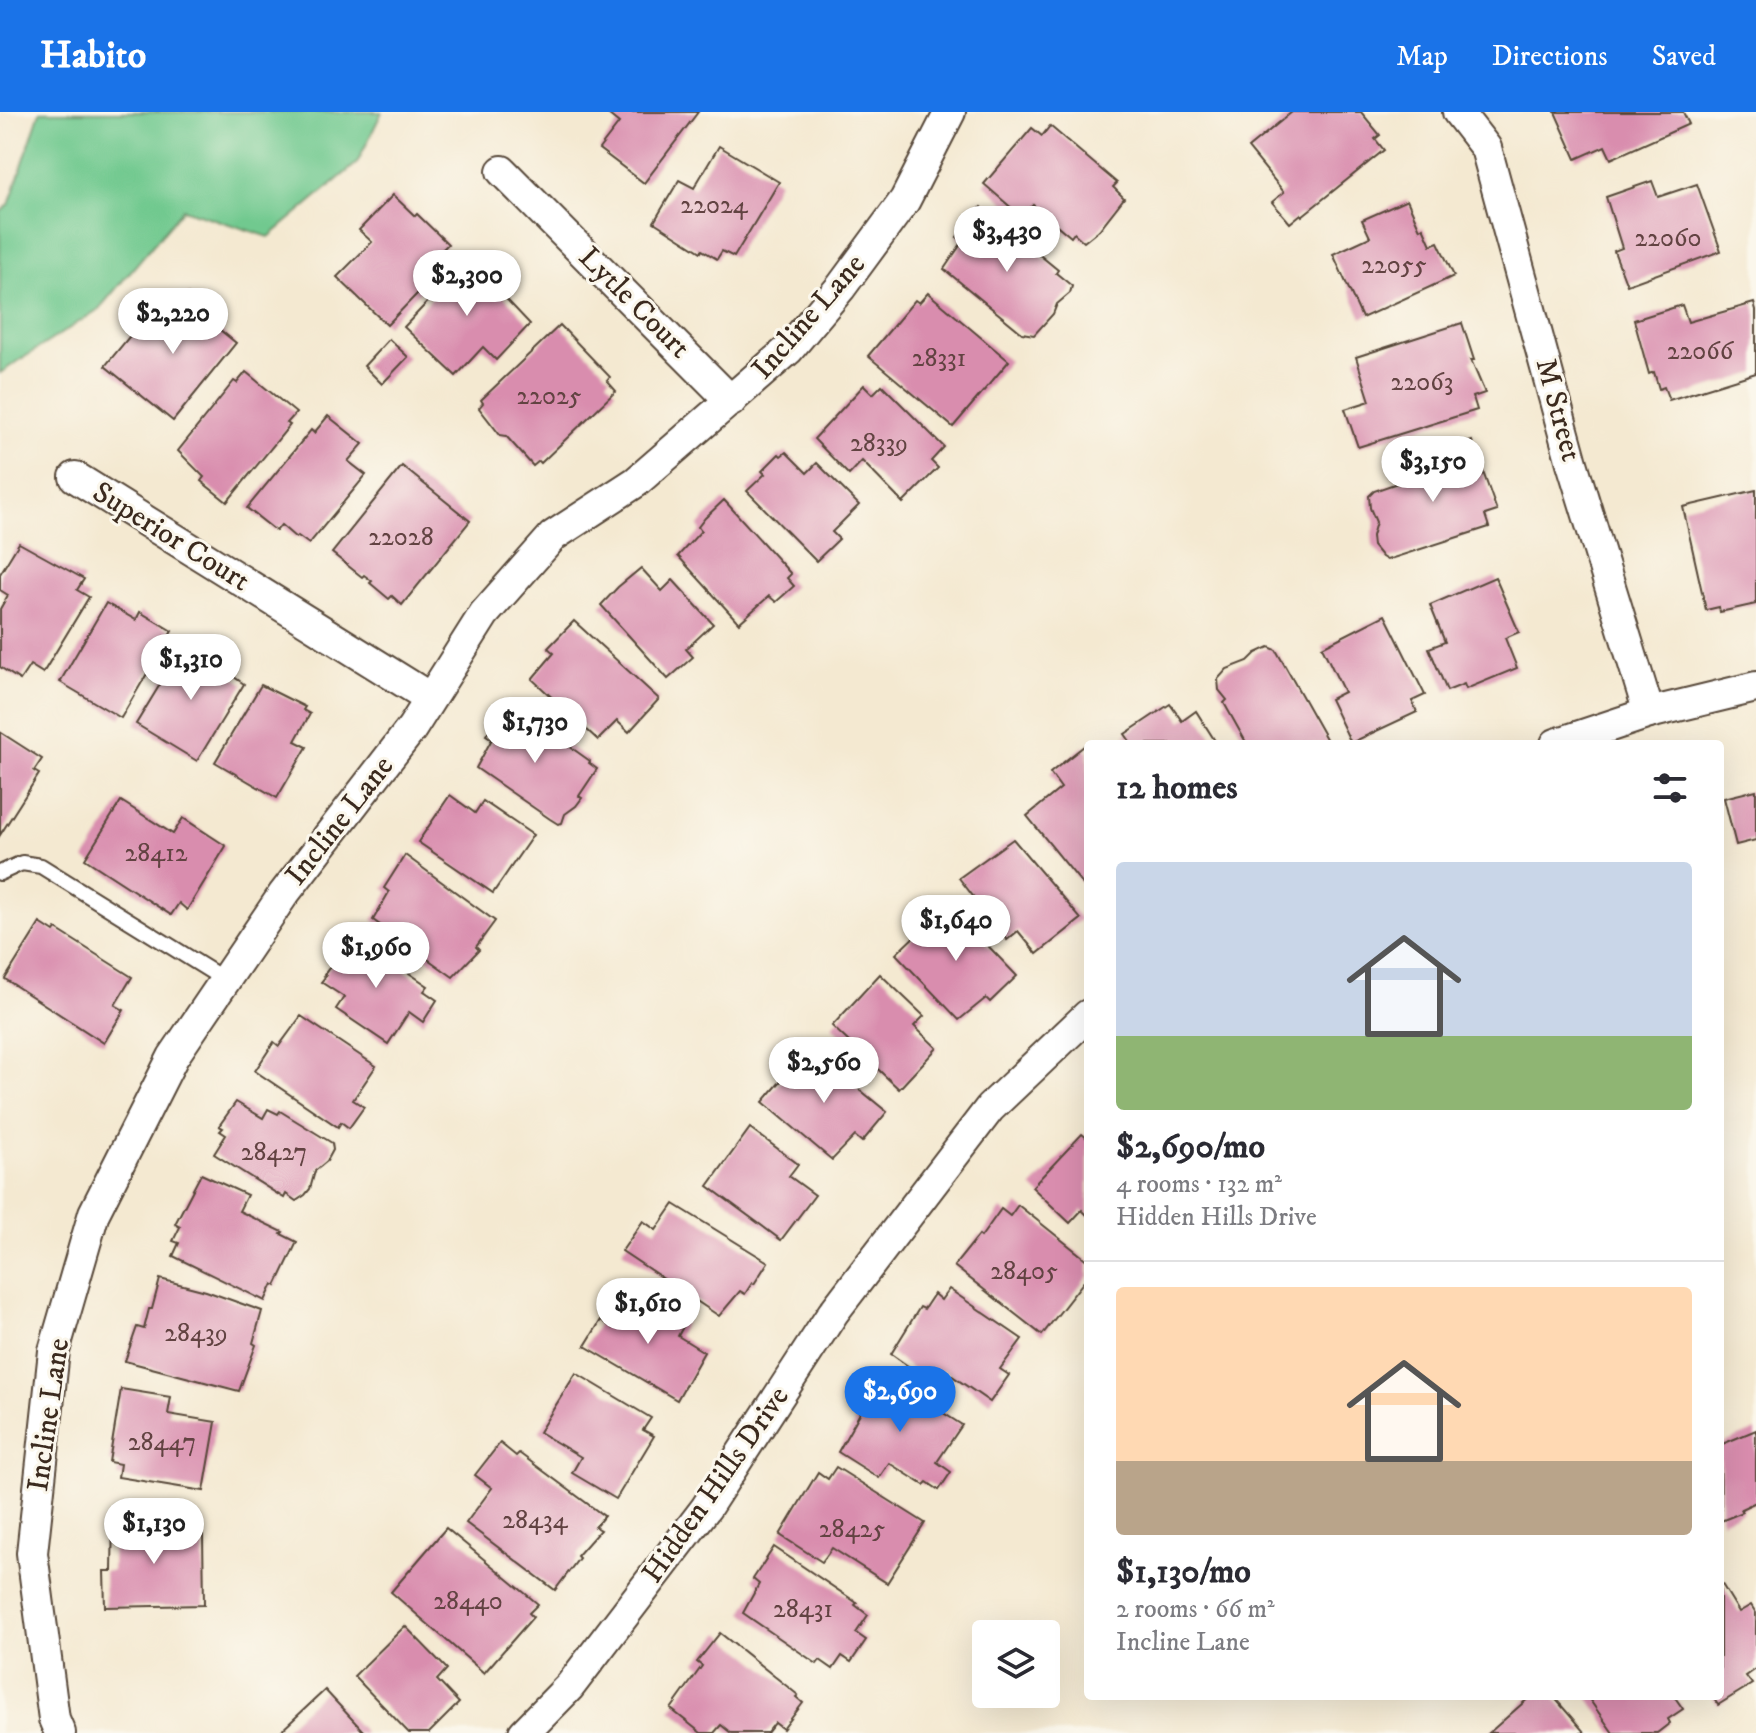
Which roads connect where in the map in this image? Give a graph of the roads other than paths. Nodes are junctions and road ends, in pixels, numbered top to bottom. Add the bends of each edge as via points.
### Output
1 (950, 112) edge
2 (1458, 112) edge
3 (502, 171) dead end
4 (731, 401) junction
5 (75, 477) dead end
6 (1756, 687) edge
7 (430, 698) junction
8 (1649, 713) junction
9 (1568, 740) edge
10 (0, 873) edge
11 (225, 980) junction
12 (1084, 1019) edge
13 (60, 1733) edge
14 (524, 1733) edge

1 - 4 street, Incline Lane via 905,200 841,287 788,350
2 - 8 street, M Street via 1486,148 1572,463
3 - 4 street, Lytle Court
4 - 7 street, Incline Lane via 636,482 553,536 484,614
5 - 7 street, Superior Court
6 - 8 street
7 - 11 street, Incline Lane
8 - 9 street
10 - 11 lane via 22,863 41,866
11 - 13 street, Incline Lane via 173,1057 94,1213 54,1351 32,1553
12 - 14 street, Hidden Hills Drive via 990,1108 833,1313 706,1508 570,1686

